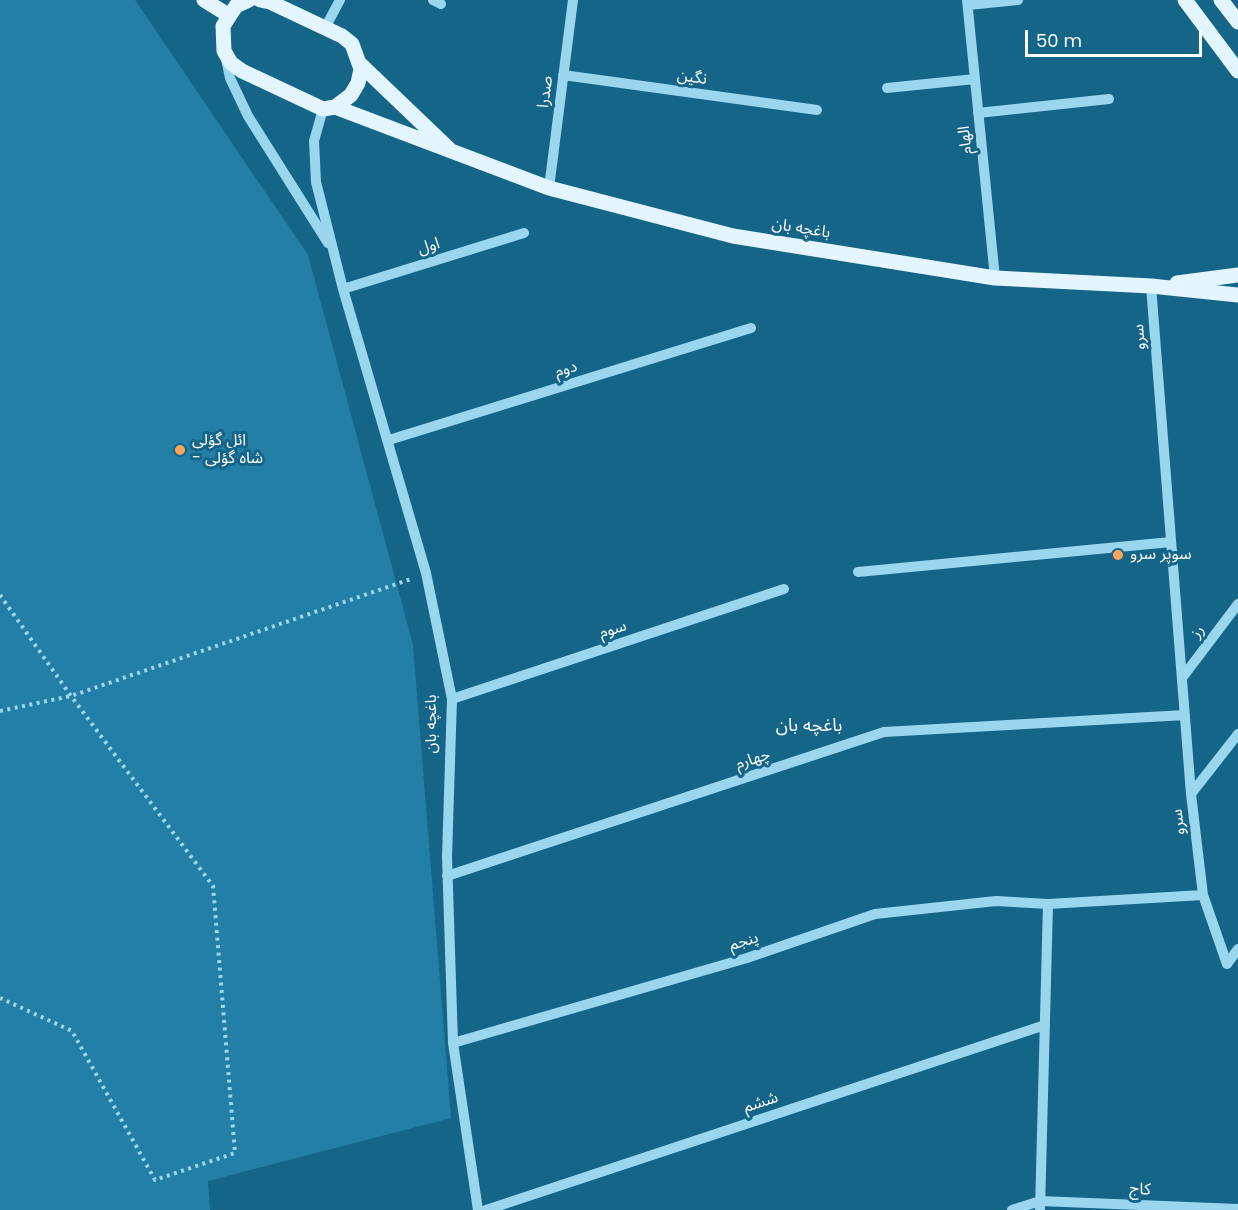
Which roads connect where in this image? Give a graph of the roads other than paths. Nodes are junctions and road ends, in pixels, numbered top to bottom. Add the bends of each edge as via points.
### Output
1 (204, 0) edge
2 (249, 0) edge
3 (260, 0) edge
4 (340, 0) edge
5 (573, 0) edge
6 (1018, 0) edge
7 (1185, 0) edge
8 (1221, 0) edge
9 (967, 3) edge
10 (228, 15) junction
11 (1238, 22) edge
12 (325, 28) junction
13 (224, 51) junction
14 (359, 63) junction
15 (1238, 71) edge
16 (563, 75) junction
17 (975, 79) junction
18 (887, 88) dead end
19 (1109, 99) dead end
20 (329, 108) junction
21 (817, 110) dead end
22 (978, 113) junction
23 (456, 155) junction
24 (549, 188) junction
25 (524, 233) dead end
26 (333, 251) junction
27 (1238, 274) edge
28 (995, 278) junction
29 (1150, 286) junction
30 (343, 289) junction
31 (1238, 295) edge
32 (751, 328) dead end
33 (389, 440) junction
34 (1171, 542) junction
35 (858, 572) dead end
36 (784, 589) dead end
37 (1238, 604) edge
38 (1182, 678) junction
39 (452, 699) junction
40 (1185, 715) junction
41 (1238, 734) edge
42 (1191, 794) junction
43 (447, 876) junction
44 (1203, 894) junction
45 (1048, 904) junction
46 (1238, 949) edge
47 (1045, 1025) junction
48 (453, 1043) junction
49 (1040, 1205) edge
50 (1238, 1209) edge
51 (478, 1210) edge
52 (486, 1210) edge
53 (1012, 1210) edge

1 - 10 main road
2 - 10 main road
3 - 12 main road
4 - 12 street
5 - 16 street, صدرا
6 - 9 street
7 - 15 main road
8 - 11 main road
9 - 17 street, الهام
10 - 13 main road via 222,38
12 - 14 main road via 352,44
13 - 20 main road, باغچه بان via 242,71
13 - 26 street via 230,78 248,117
14 - 20 main road via 358,83 351,94
14 - 23 main road
16 - 21 street, نگین
16 - 24 street, صدرا
17 - 18 street
17 - 22 street, الهام
19 - 22 street
20 - 23 main road, باغچه بان
20 - 26 street, باغچه بان via 314,141 316,182
22 - 28 street, الهام
23 - 24 main road, باغچه بان
24 - 28 main road, باغچه بان via 733,236
25 - 30 street, اول
26 - 30 street, باغچه بان
27 - 29 main road
28 - 29 main road, باغچه بان
29 - 31 main road
29 - 34 street, سرو
30 - 33 street, باغچه بان
32 - 33 street, دوم
33 - 39 street, باغچه بان via 426,573
34 - 35 street
34 - 38 street, سرو
36 - 39 street, سوم
37 - 38 street, رز
38 - 40 street, سرو
39 - 43 street, باغچه بان
40 - 42 street, سرو
40 - 43 street, چهارم via 884,732
41 - 42 street
42 - 44 street, سرو
43 - 48 street, باغچه بان
44 - 45 street
44 - 46 street, سرو via 1227,964
45 - 47 street
45 - 48 street, پنجم via 996,901 875,915 747,958
47 - 49 street
47 - 52 street, ششم
48 - 51 street, باغچه بان
49 - 50 street, کاج
49 - 53 street

